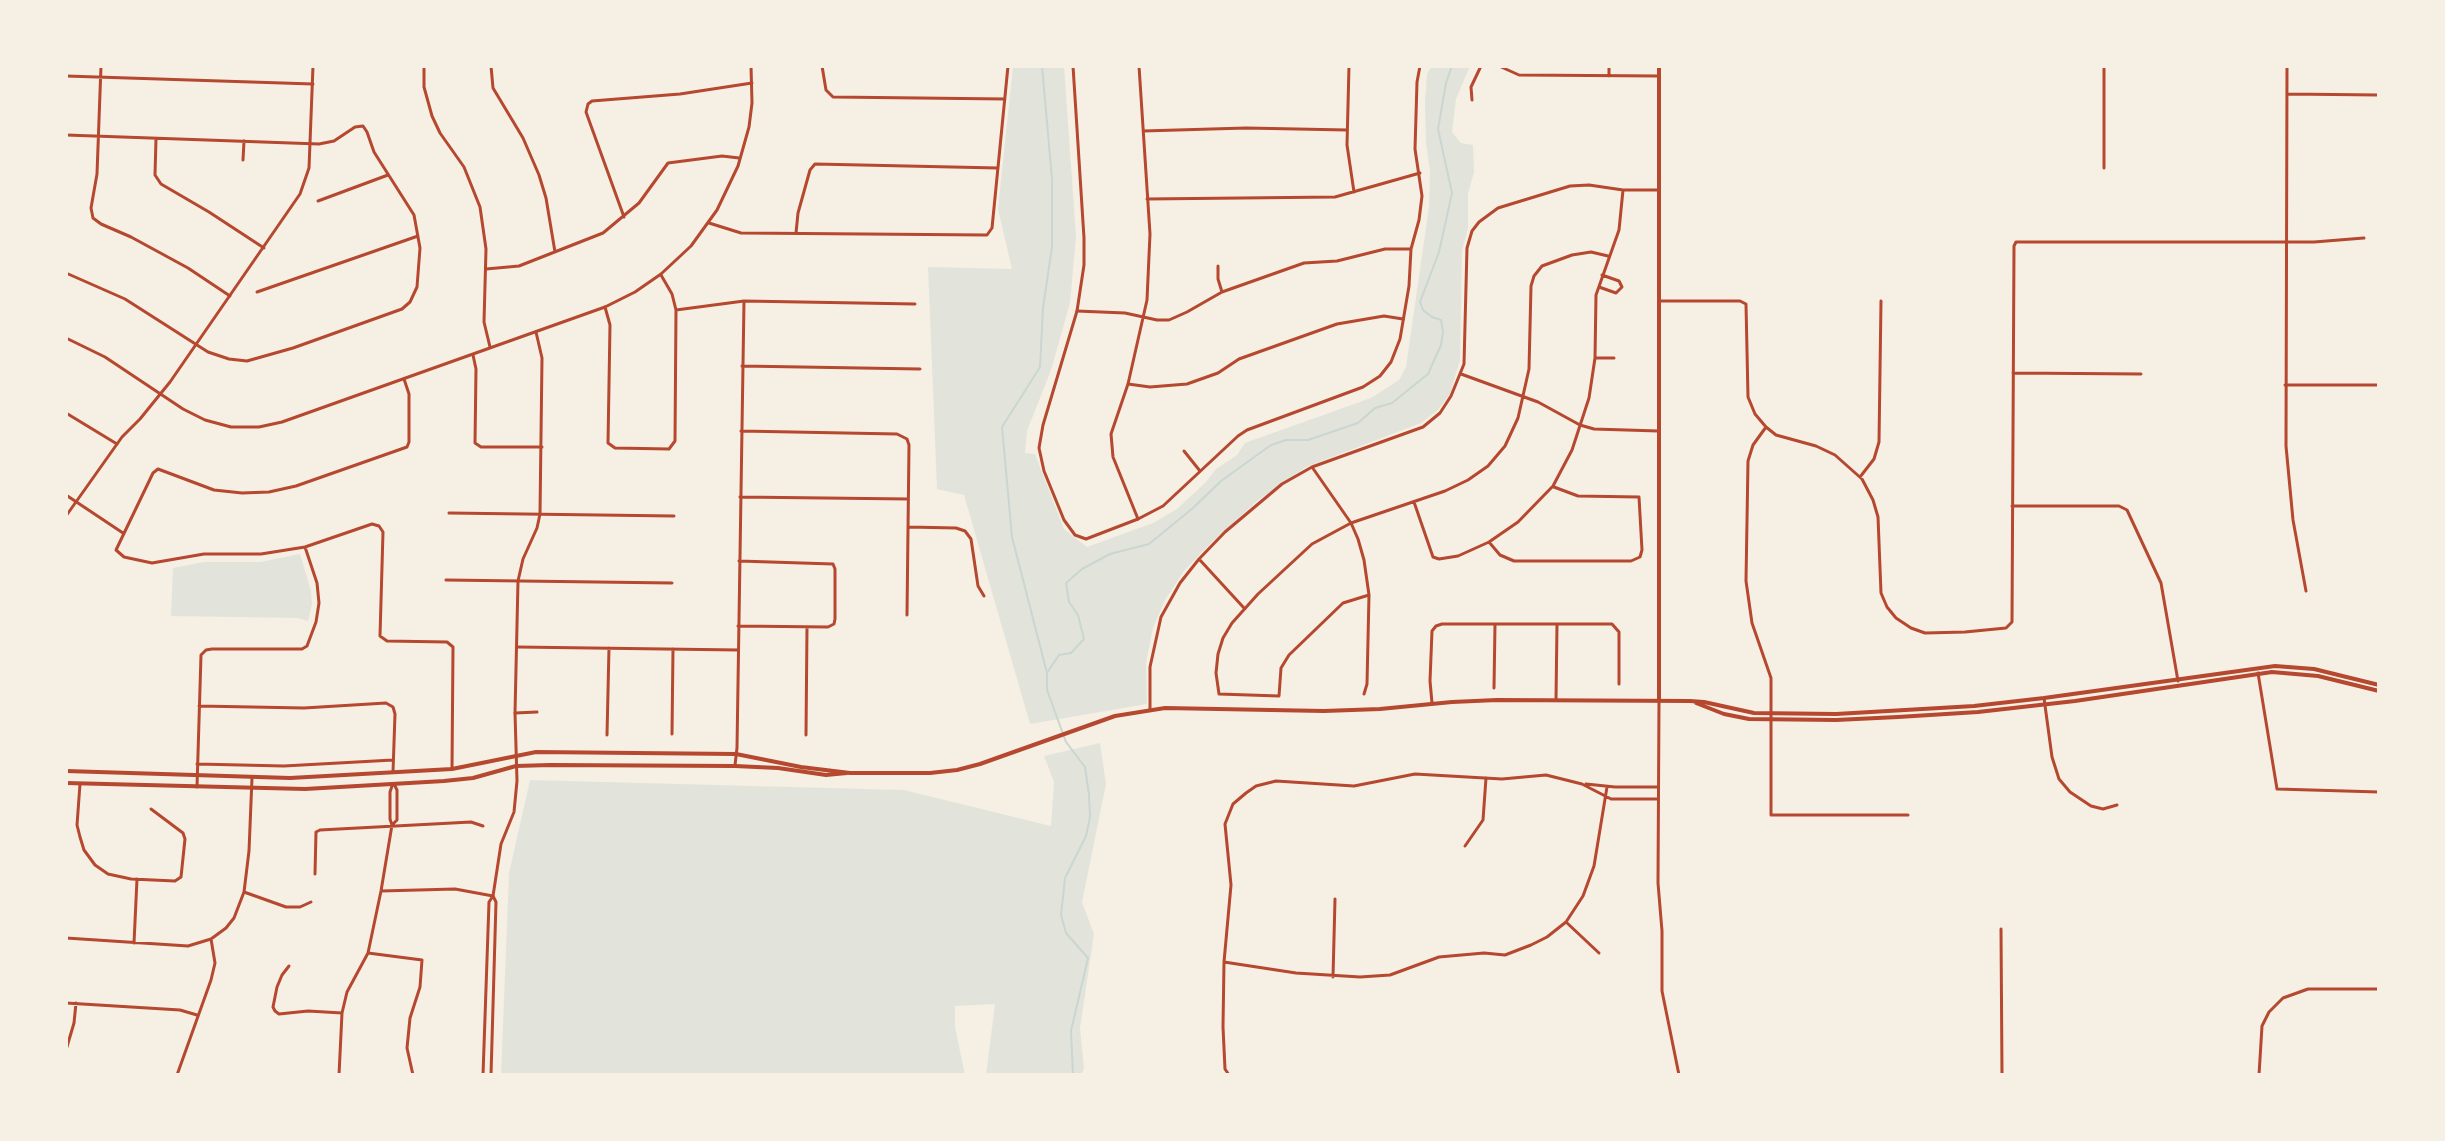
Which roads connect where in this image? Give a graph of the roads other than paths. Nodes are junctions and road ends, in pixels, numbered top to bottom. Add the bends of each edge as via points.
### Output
1 (101, 66) edge
2 (313, 66) edge
3 (424, 66) edge
4 (491, 66) edge
5 (751, 66) edge
6 (822, 66) edge
7 (1008, 66) edge
8 (1073, 66) edge
9 (1139, 66) edge
10 (1420, 66) edge
11 (1481, 66) edge
12 (1499, 66) edge
13 (1609, 66) edge
14 (1659, 66) edge
15 (2104, 66) edge
16 (2287, 66) edge
17 (1349, 67) edge
18 (66, 76) edge
19 (1609, 76) junction
20 (1659, 76) junction
21 (101, 77) junction
22 (752, 83) junction
23 (313, 84) junction
24 (2287, 94) junction
25 (2379, 95) edge
26 (1005, 99) junction
27 (1472, 100) dead end
28 (1347, 130) junction
29 (1143, 131) junction
30 (66, 135) edge
31 (97, 136) junction
32 (156, 138) junction
33 (244, 141) junction
34 (310, 143) junction
35 (741, 159) junction
36 (243, 160) dead end
37 (998, 168) junction
38 (2104, 168) dead end
39 (1420, 173) junction
40 (388, 175) junction
41 (1623, 190) junction
42 (1659, 190) junction
43 (1354, 192) junction
44 (1147, 199) junction
45 (318, 201) dead end
46 (624, 217) junction
47 (709, 223) junction
48 (796, 233) junction
49 (418, 236) junction
50 (2364, 238) dead end
51 (2286, 242) junction
52 (264, 248) junction
53 (1411, 249) junction
54 (555, 253) junction
55 (1608, 256) junction
56 (1218, 266) dead end
57 (486, 269) junction
58 (66, 273) edge
59 (661, 274) junction
60 (1602, 275) junction
61 (1598, 287) junction
62 (257, 292) dead end
63 (1222, 292) junction
64 (230, 296) junction
65 (744, 301) junction
66 (1660, 301) junction
67 (1881, 301) dead end
68 (915, 304) dead end
69 (605, 307) junction
70 (676, 310) junction
71 (1077, 311) junction
72 (1144, 318) junction
73 (1403, 319) junction
74 (536, 332) junction
75 (66, 338) edge
76 (196, 345) junction
77 (490, 348) junction
78 (473, 354) junction
79 (1595, 358) junction
80 (1614, 358) dead end
81 (742, 366) junction
82 (920, 369) dead end
83 (2013, 373) junction
84 (1461, 374) junction
85 (2141, 374) dead end
86 (404, 379) junction
87 (1128, 384) junction
88 (2285, 385) junction
89 (2379, 385) edge
90 (162, 393) junction
91 (1522, 396) junction
92 (66, 413) edge
93 (1580, 425) junction
94 (1766, 427) junction
95 (741, 431) junction
96 (1658, 431) junction
97 (117, 444) junction
98 (542, 447) junction
99 (1184, 451) dead end
100 (1312, 467) junction
101 (1200, 471) junction
102 (1860, 477) junction
103 (1553, 486) junction
104 (66, 495) edge
105 (740, 497) junction
106 (909, 499) junction
107 (77, 502) junction
108 (1414, 502) junction
109 (2012, 506) junction
110 (449, 513) dead end
111 (540, 514) junction
112 (66, 516) edge
113 (674, 516) dead end
114 (1138, 519) junction
115 (1351, 523) junction
116 (908, 527) junction
117 (123, 533) junction
118 (1489, 542) junction
119 (305, 547) junction
120 (1199, 559) junction
121 (739, 561) junction
122 (446, 580) dead end
123 (518, 581) junction
124 (672, 583) dead end
125 (2306, 591) dead end
126 (1369, 595) junction
127 (984, 596) dead end
128 (1244, 608) junction
129 (907, 615) dead end
130 (1495, 624) junction
131 (1557, 624) junction
132 (738, 626) junction
133 (807, 627) junction
134 (516, 647) junction
135 (609, 648) junction
136 (673, 649) junction
137 (738, 650) junction
138 (2258, 670) junction
139 (2177, 679) junction
140 (1619, 684) dead end
141 (2179, 686) junction
142 (1494, 688) dead end
143 (2379, 688) edge
144 (1364, 694) dead end
145 (1556, 701) junction
146 (1659, 701) junction
147 (1690, 701) junction
148 (2045, 702) junction
149 (1432, 703) junction
150 (199, 706) junction
151 (1150, 709) junction
152 (537, 712) dead end
153 (515, 713) junction
154 (1772, 714) junction
155 (1772, 720) junction
156 (672, 734) dead end
157 (607, 735) dead end
158 (806, 735) dead end
159 (516, 754) junction
160 (736, 754) junction
161 (394, 760) junction
162 (197, 764) junction
163 (516, 766) junction
164 (735, 766) junction
165 (452, 769) junction
166 (66, 771) edge
167 (80, 772) junction
168 (393, 772) junction
169 (850, 773) junction
170 (197, 775) junction
171 (253, 777) junction
172 (1486, 778) junction
173 (66, 783) edge
174 (80, 784) junction
175 (394, 784) junction
176 (1582, 784) junction
177 (197, 787) junction
178 (1607, 787) junction
179 (1641, 787) junction
180 (1658, 787) junction
181 (252, 789) junction
182 (2379, 792) edge
183 (1606, 796) junction
184 (1641, 799) junction
185 (1658, 799) junction
186 (2117, 805) dead end
187 (151, 809) dead end
188 (1908, 815) dead end
189 (392, 825) junction
190 (483, 826) dead end
191 (1465, 846) dead end
192 (315, 874) dead end
193 (137, 879) junction
194 (381, 891) junction
195 (244, 892) junction
196 (493, 896) junction
197 (1335, 899) dead end
198 (311, 902) dead end
199 (1566, 922) junction
200 (2001, 929) dead end
201 (66, 938) edge
202 (211, 939) junction
203 (134, 943) junction
204 (368, 953) junction
205 (1599, 953) dead end
206 (1224, 962) junction
207 (289, 966) dead end
208 (1333, 977) junction
209 (2379, 989) edge
210 (66, 1003) edge
211 (76, 1003) junction
212 (342, 1013) junction
213 (199, 1016) junction
214 (66, 1050) edge
215 (1228, 1074) edge
216 (177, 1075) edge
217 (339, 1075) edge
218 (413, 1075) edge
219 (483, 1075) edge
220 (491, 1075) edge
221 (1679, 1075) edge
222 (2002, 1075) edge
223 (2259, 1075) edge

1 - 21 street
2 - 23 street
3 - 57 street via 432,116 464,167 480,207
4 - 54 street via 493,88 539,175
5 - 22 street
6 - 26 street via 828,95 833,97
7 - 26 street
8 - 71 street via 1084,238
9 - 29 street
10 - 39 street via 1415,149
11 - 27 street via 1471,87
12 - 19 street via 1519,75
13 - 19 street
14 - 20 main road
15 - 38 street
16 - 24 street
17 - 28 street
18 - 21 street
19 - 20 street
20 - 42 main road
21 - 23 street
21 - 31 street
22 - 35 street
22 - 46 street via 589,103 586,112
23 - 34 street
24 - 25 street
24 - 51 street
26 - 37 street
28 - 29 street
28 - 43 street
29 - 44 street
30 - 31 street
31 - 32 street
31 - 64 street via 93,218
32 - 33 street
32 - 52 street via 155,175 161,184
33 - 34 street
33 - 36 street
34 - 40 street via 334,141 363,126
34 - 52 street via 304,186
35 - 46 street via 722,156 668,163
35 - 47 street
37 - 48 street via 815,164
37 - 48 street via 992,228 985,236
39 - 43 street
39 - 53 street via 1422,196
40 - 45 street
40 - 49 street via 414,215
41 - 42 street
41 - 55 street via 1620,225
41 - 84 street via 1570,186 1498,208 1479,222 1467,248
42 - 66 main road
43 - 44 street via 1335,197
44 - 72 street
46 - 54 street
47 - 48 street via 741,233
47 - 59 street
49 - 62 street
49 - 76 street via 417,287 402,309 255,360 221,358
50 - 51 street
51 - 83 street via 2016,242
51 - 88 street
52 - 64 street
53 - 63 street via 1308,262
53 - 73 street
54 - 57 street via 513,268
55 - 60 street
55 - 91 street via 1572,255 1542,266 1534,276 1529,369
56 - 63 street
57 - 77 street via 484,322
58 - 76 street via 125,299
59 - 69 street
59 - 70 street
60 - 61 street
60 - 61 street via 1619,281 1621,291
61 - 79 street
63 - 72 street via 1169,320
64 - 76 street
65 - 68 street
65 - 70 street
65 - 81 street
66 - 94 street via 1746,304 1748,397
66 - 96 main road
67 - 102 street via 1880,439
69 - 70 street via 610,325 609,445 615,448 673,446
69 - 74 street
71 - 72 street
71 - 114 street via 1043,425 1039,448 1044,471 1064,520 1080,538
72 - 87 street
73 - 87 street via 1384,316 1337,324 1187,384
73 - 101 street via 1391,362 1371,383 1247,430
74 - 77 street
74 - 98 street via 542,358
75 - 90 street
76 - 90 street
77 - 78 street
78 - 86 street
78 - 98 street via 475,443
79 - 80 street
79 - 93 street
81 - 82 street
81 - 95 street
83 - 85 street
83 - 109 street
84 - 91 street
84 - 100 street via 1440,413 1423,427
86 - 90 street via 282,422 243,428 215,424
86 - 117 street via 409,394 407,447 269,492 214,490 158,469
87 - 114 street via 1111,446
88 - 89 street
88 - 125 street via 2289,485
90 - 97 street
91 - 93 street
91 - 108 street via 1517,423 1488,466
92 - 97 street
93 - 96 street
93 - 103 street
94 - 102 street via 1781,438 1827,450
94 - 154 street via 1748,461 1746,581 1752,623 1770,673
95 - 105 street
95 - 106 street via 901,435 909,445
96 - 146 main road
97 - 107 street
98 - 111 street
99 - 101 street
100 - 115 street
100 - 120 street via 1258,503
101 - 114 street via 1163,506
102 - 109 street via 1876,508 1885,603 1896,618 1929,634 2010,626
103 - 118 street via 1518,522
103 - 118 street via 1578,496 1640,498 1640,557 1514,561
104 - 107 street
105 - 106 street
105 - 121 street
106 - 116 street
107 - 112 street
107 - 117 street
108 - 115 street
108 - 118 street via 1434,558 1458,556
109 - 139 street via 2127,510 2161,583
110 - 111 street
111 - 113 street
111 - 123 street
115 - 126 street
115 - 128 street via 1312,544
116 - 127 street via 965,531
116 - 129 street
117 - 119 street via 117,553 152,563
119 - 150 street via 319,595 308,645 206,650
119 - 165 street via 372,524 383,532 380,636 387,641 447,642 453,647
120 - 128 street
120 - 151 street via 1161,617 1150,667
121 - 132 street
121 - 133 street via 834,565 832,626
122 - 123 street
123 - 124 street
123 - 134 street
126 - 128 street via 1343,603 1296,647 1281,668 1279,696 1219,694 1218,654
126 - 144 street
130 - 131 street
130 - 142 street
130 - 149 street via 1436,626 1432,631
131 - 140 street via 1617,627
131 - 145 street
132 - 133 street
132 - 137 street
133 - 158 street
134 - 135 street
134 - 153 street
135 - 136 street
135 - 157 street
136 - 137 street
136 - 156 street
137 - 160 street
138 - 139 main road
138 - 141 main road
138 - 143 main road via 2314,669
138 - 182 street via 2277,789
139 - 141 street
139 - 148 main road
141 - 148 main road
145 - 146 main road
145 - 149 main road
146 - 147 main road
146 - 180 street
147 - 154 main road
147 - 155 main road via 1732,716
148 - 154 main road
148 - 155 main road via 1898,717
148 - 186 street via 2059,779 2091,806
149 - 151 main road via 1338,711
150 - 161 street via 386,703 394,710
150 - 162 street
151 - 169 main road via 948,771
152 - 153 street
153 - 159 street
154 - 155 street
155 - 188 street via 1771,815
159 - 160 main road
159 - 163 street
159 - 165 main road
160 - 164 street
160 - 169 main road
161 - 162 street
161 - 168 street
162 - 170 street
163 - 164 main road
163 - 175 main road via 466,779
163 - 196 street via 514,812 498,856
164 - 169 main road
165 - 168 main road
166 - 167 main road
167 - 170 main road
167 - 174 main road
168 - 171 main road
168 - 175 main road
170 - 171 main road
170 - 177 street
171 - 181 street
172 - 176 street via 1546,775
172 - 191 street via 1483,820
172 - 206 street via 1415,774 1341,787 1290,781 1256,786 1239,798 1226,821 1231,885
173 - 174 main road
174 - 177 main road
174 - 193 street via 77,825 84,850 108,874
175 - 181 main road
175 - 189 street
176 - 178 street
176 - 183 street
177 - 181 main road
178 - 179 street
178 - 183 street
179 - 180 street
179 - 184 street
180 - 185 street
181 - 195 street
183 - 184 street
183 - 199 street via 1592,875
184 - 185 street
185 - 221 street via 1662,991
187 - 193 street via 183,833 181,877
189 - 190 street
189 - 192 street via 316,832
189 - 194 street
193 - 203 street
194 - 196 street via 455,889
194 - 204 street
195 - 198 street via 286,907
195 - 202 street via 234,918
196 - 219 street
196 - 220 street
197 - 208 street
199 - 205 street
199 - 208 street via 1540,941 1505,955 1439,957 1390,975
200 - 222 street
201 - 203 street
202 - 203 street via 188,946
202 - 213 street via 215,963
204 - 212 street
204 - 218 street via 422,960 407,1048
206 - 208 street
206 - 215 street
207 - 212 street via 277,987 275,1011
209 - 223 street via 2308,989 2283,998 2262,1026
210 - 211 street
211 - 213 street
211 - 214 street
212 - 217 street
213 - 216 street

